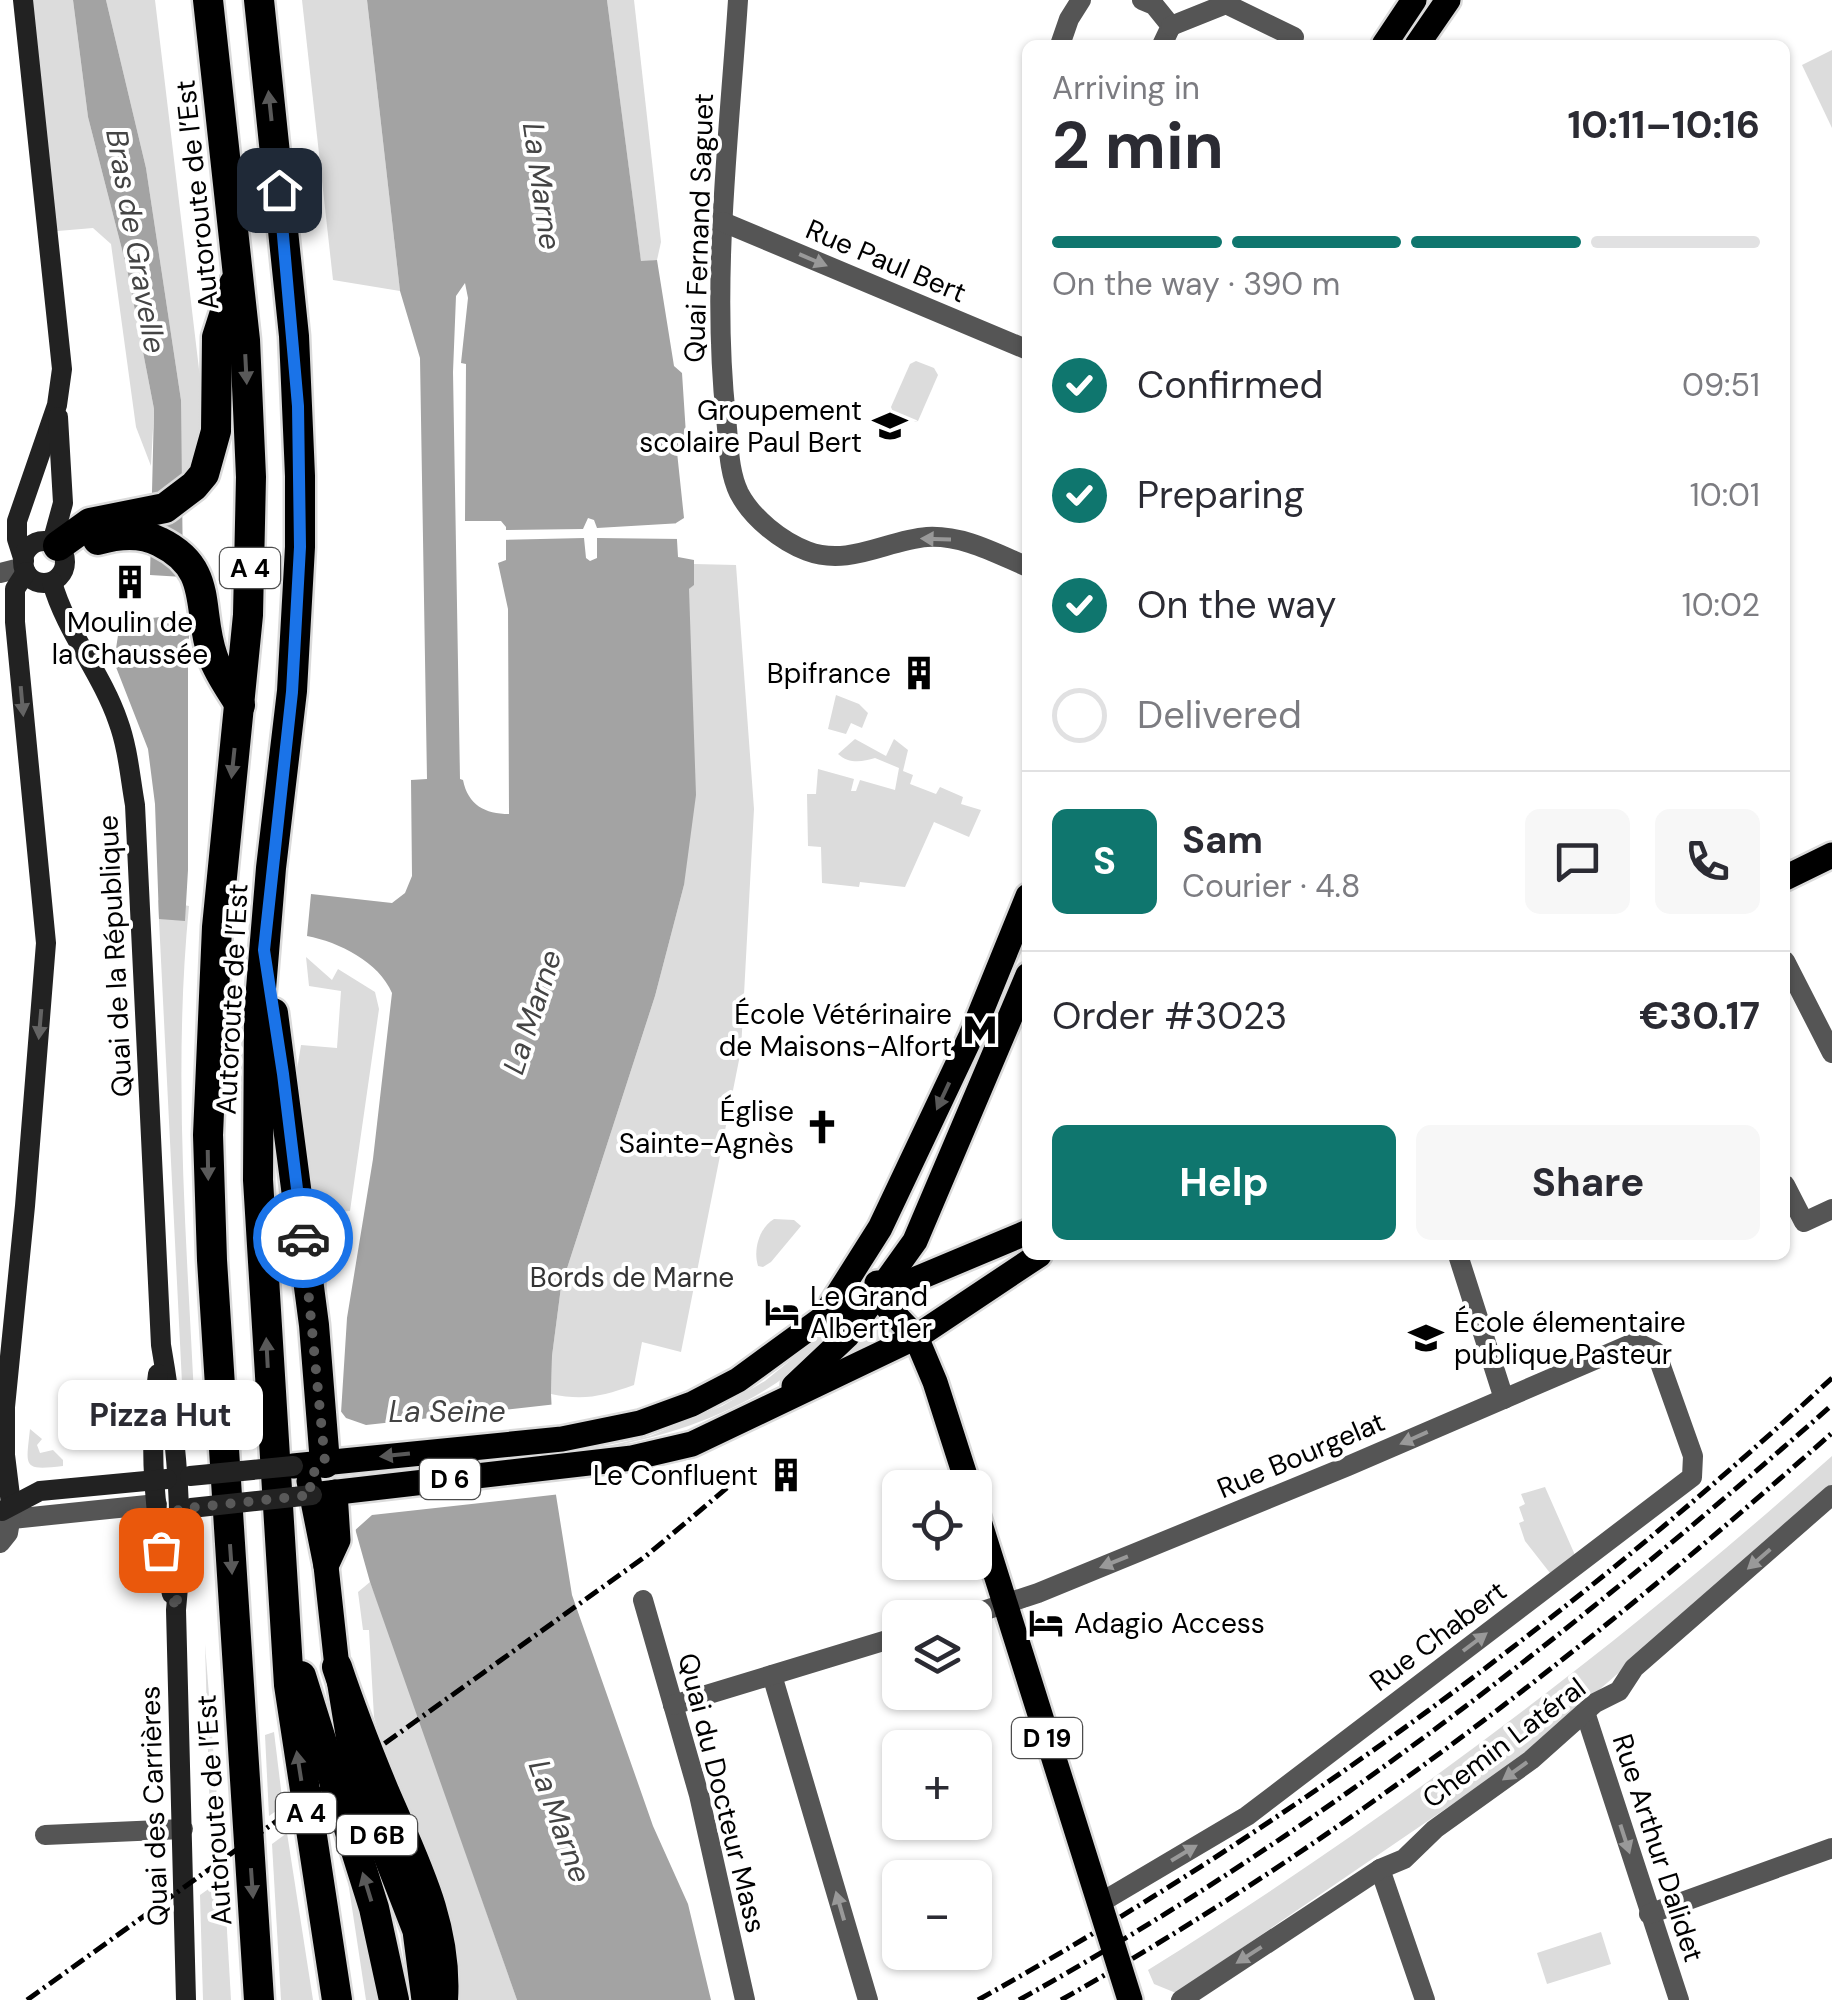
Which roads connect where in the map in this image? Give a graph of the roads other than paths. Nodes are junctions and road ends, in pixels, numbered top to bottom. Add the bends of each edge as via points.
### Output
1 (22, 0) edge
2 (208, 0) edge
3 (259, 0) edge
4 (738, 0) edge
5 (1081, 0) edge
6 (1142, 0) edge
7 (1414, 0) edge
8 (1448, 0) edge
9 (1167, 36) edge
10 (1062, 40) edge
11 (1290, 40) edge
12 (1387, 40) edge
13 (1420, 40) edge
14 (722, 222) junction
15 (238, 272) junction
16 (1022, 347) edge
17 (57, 405) junction
18 (56, 557) junction
19 (1022, 564) edge
20 (25, 567) junction
21 (0, 573) edge
22 (240, 706) junction
23 (1832, 855) edge
24 (1790, 876) edge
25 (1022, 911) edge
26 (264, 943) junction
27 (1790, 971) edge
28 (1022, 989) edge
29 (1832, 1054) edge
30 (1790, 1195) edge
31 (1832, 1208) edge
32 (880, 1228) junction
33 (1022, 1235) edge
34 (915, 1240) junction
35 (1031, 1260) edge
36 (1460, 1260) edge
37 (916, 1280) junction
38 (876, 1295) junction
39 (824, 1318) junction
40 (916, 1337) junction
41 (1656, 1352) joint
42 (1504, 1399) junction
43 (776, 1403) junction
44 (964, 1470) edge
45 (174, 1478) junction
46 (314, 1479) junction
47 (1832, 1495) edge
48 (175, 1507) junction
49 (8, 1512) edge
50 (0, 1543) edge
51 (992, 1567) edge
52 (643, 1600) dead end
53 (1003, 1605) junction
54 (992, 1608) edge
55 (284, 1625) junction
56 (882, 1641) edge
57 (336, 1667) junction
58 (772, 1675) junction
59 (673, 1705) junction
60 (1585, 1712) junction
61 (183, 1828) junction
62 (44, 1835) dead end
63 (1832, 1848) edge
64 (1380, 1870) junction
65 (1100, 1903) junction
66 (1649, 1914) junction
67 (186, 2000) edge
68 (259, 2000) edge
69 (337, 2000) edge
70 (394, 2000) edge
71 (424, 2000) edge
72 (443, 2000) edge
73 (745, 2000) edge
74 (868, 2000) edge
75 (1130, 2000) edge
76 (1181, 2000) edge
77 (1424, 2000) edge
78 (1679, 2000) edge

1 - 17 main road via 62,353
2 - 15 highway, Autoroute de l’Est / A 4
26 -> 3 highway, Autoroute de l’Est / A 4 via 292,692 300,476 294,336
4 - 14 street, Quai Fernand Saguet
5 - 10 street
6 - 9 street via 1154,5
7 - 12 main road
8 - 13 main road
9 - 11 street via 1226,4
14 -> 16 street, Rue Paul Bert
19 -> 14 street, Quai Fernand Saguet via 940,537 855,554 810,552 753,512 732,473 722,377
15 - 18 highway via 217,337 216,431 204,474 165,508 90,523
15 -> 22 highway, Autoroute de l’Est / A 4 via 251,477
17 - 18 main road via 63,503
17 - 20 main road via 17,521
18 - 20 main road via 34,580
18 - 20 main road via 33,545
18 - 22 highway via 118,535 148,536 185,558 201,590 212,656
18 - 45 main road, Quai de la République via 62,612 118,719 128,755 162,1345 153,1444
20 - 21 street
20 -> 49 main road via 15,590 15,622 46,943 5,1406
22 -> 68 highway, Autoroute de l’Est / A 4 via 216,927 209,1194
23 - 24 main road
25 -> 32 main road via 972,1036
26 - 46 highway via 317,1369
55 -> 26 highway, Autoroute de l’Est / A 4 via 258,1180
27 - 29 street
28 - 34 main road
30 - 31 street via 1804,1222
32 - 38 main road
32 - 39 main road
33 - 37 main road, D 6
34 - 37 main road
34 - 38 main road
35 - 40 main road, D 6
36 - 42 street
37 - 38 main road, D 6
37 - 40 main road
38 - 39 main road, D 6
38 - 40 main road
38 - 43 main road via 847,1336
39 -> 46 main road, D 6 via 759,1367 640,1423
40 - 43 main road, D 6
40 - 44 main road
41 - 42 street, Rue Bourgelat via 1636,1342
65 -> 41 street, Rue Chabert via 1246,1816 1692,1477 1692,1456
42 -> 53 street, Rue Bourgelat
43 - 46 main road, D 6 via 692,1444 632,1458
45 - 46 main road, bridge
45 - 48 main road, Quai de la République
45 - 49 main road via 40,1492
46 - 48 main road, bridge
46 - 57 main road, D 6B
47 -> 60 street, Chemin Latéral via 1634,1668 1619,1690
48 - 49 street
48 - 61 main road, Quai des Carrières
49 - 50 street via 8,1534
51 - 53 main road, D 19
52 - 59 street, Quai du Docteur Mass
53 - 54 street, Rue Bourgelat
53 - 65 main road, D 19
69 -> 55 highway, Autoroute de l’Est / A 4 via 296,1746
70 -> 55 highway via 374,1908
56 - 58 street
57 - 71 main road, D 6B via 366,1805 415,1931
57 - 72 highway via 430,1900
58 - 59 street
74 -> 58 street
59 - 73 street, Quai du Docteur Mass
60 -> 64 street, Chemin Latéral via 1404,1859
60 -> 66 street, Rue Arthur Dalidet
61 - 62 street
61 - 67 main road, Quai des Carrières
63 - 66 street
64 -> 76 street, Chemin Latéral
64 - 77 street
65 - 75 main road, D 19
66 - 78 street, Rue Arthur Dalidet

